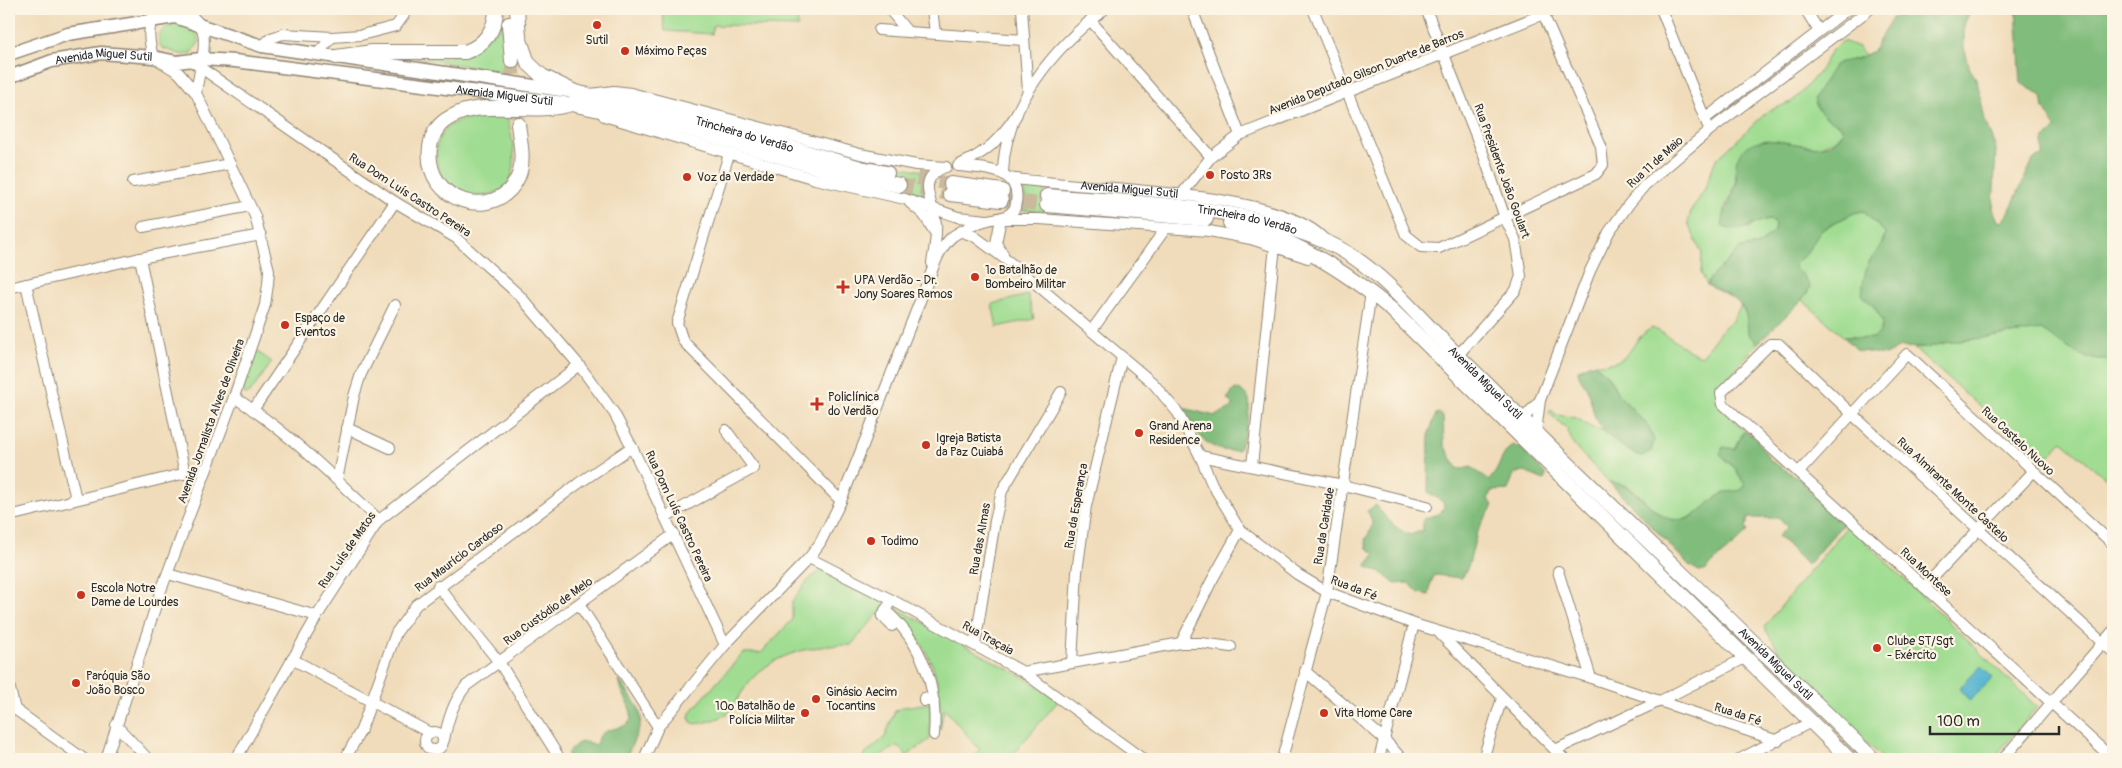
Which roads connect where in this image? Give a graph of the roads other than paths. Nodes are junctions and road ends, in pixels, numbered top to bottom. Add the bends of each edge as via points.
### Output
1 (185, 9) edge
2 (404, 9) edge
3 (496, 9) edge
4 (508, 9) edge
5 (517, 9) edge
6 (889, 9) edge
7 (932, 9) edge
8 (1022, 9) edge
9 (1105, 9) edge
10 (1192, 9) edge
11 (1313, 9) edge
12 (1426, 9) edge
13 (1556, 9) edge
14 (1661, 9) edge
15 (1805, 9) edge
16 (1848, 9) edge
17 (1870, 9) edge
18 (1542, 11) edge
19 (154, 14) edge
20 (1090, 20) junction
21 (200, 24) junction
22 (879, 30) dead end
23 (907, 30) junction
24 (1819, 31) junction
25 (935, 33) junction
26 (332, 37) junction
27 (1024, 40) junction
28 (262, 46) junction
29 (318, 53) junction
30 (9, 54) edge
31 (1444, 54) junction
32 (153, 57) junction
33 (336, 57) junction
34 (512, 61) tunnel mouth
35 (197, 62) junction
36 (9, 77) edge
37 (1028, 92) junction
38 (1349, 92) junction
39 (196, 94) junction
40 (581, 99) junction
41 (1017, 114) junction
42 (1706, 118) junction
43 (518, 124) tunnel mouth
44 (1710, 130) junction
45 (1240, 135) junction
46 (729, 154) junction
47 (1211, 157) junction
48 (230, 164) junction
49 (958, 166) junction
50 (946, 167) junction
51 (1006, 175) junction
52 (900, 180) tunnel mouth
53 (1192, 181) junction
54 (132, 182) dead end
55 (950, 189) tunnel mouth
56 (1002, 195) tunnel mouth
57 (1181, 195) junction
58 (1196, 197) junction
59 (905, 199) junction
60 (395, 202) junction
61 (250, 206) junction
62 (932, 207) junction
63 (1505, 218) junction
64 (1001, 219) junction
65 (989, 220) junction
66 (143, 227) dead end
67 (1166, 228) junction
68 (962, 232) junction
69 (261, 236) junction
70 (936, 237) junction
71 (1326, 242) junction
72 (1275, 246) junction
73 (140, 258) junction
74 (1321, 259) junction
75 (1016, 267) junction
76 (931, 273) junction
77 (26, 284) junction
78 (9, 288) edge
79 (1371, 292) junction
80 (396, 305) dead end
81 (1092, 330) junction
82 (1458, 355) junction
83 (1122, 357) junction
84 (579, 365) junction
85 (1061, 392) dead end
86 (234, 397) junction
87 (1540, 400) junction
88 (1723, 404) joint
89 (253, 410) junction
90 (1853, 415) junction
91 (1523, 419) junction
92 (347, 428) junction
93 (726, 430) dead end
94 (1536, 432) junction
95 (390, 448) dead end
96 (632, 448) junction
97 (1200, 456) junction
98 (1252, 466) junction
99 (208, 468) junction
100 (1799, 472) junction
101 (2033, 472) junction
102 (185, 474) junction
103 (337, 480) junction
104 (1343, 485) junction
105 (76, 499) junction
106 (841, 501) junction
107 (1427, 506) dead end
108 (9, 516) edge
109 (665, 517) junction
110 (379, 520) junction
111 (1240, 530) junction
112 (1978, 530) junction
113 (674, 534) junction
114 (2113, 544) edge
115 (809, 558) junction
116 (1558, 571) dead end
117 (168, 574) junction
118 (438, 586) junction
119 (1924, 587) junction
120 (1327, 592) junction
121 (892, 600) junction
122 (579, 604) junction
123 (885, 610) junction
124 (317, 616) junction
125 (1414, 624) junction
126 (892, 626) dead end
127 (2113, 631) edge
128 (1438, 632) junction
129 (1181, 644) junction
130 (2103, 644) junction
131 (726, 645) junction
132 (975, 645) junction
133 (1231, 647) dead end
134 (2113, 652) edge
135 (1745, 658) junction
136 (292, 659) junction
137 (499, 662) junction
138 (1072, 662) junction
139 (1305, 671) junction
140 (1023, 672) junction
141 (1591, 678) junction
142 (9, 685) edge
143 (1502, 698) junction
144 (371, 700) junction
145 (1660, 701) junction
146 (2053, 703) junction
147 (12, 708) edge
148 (1811, 722) junction
149 (116, 725) junction
150 (658, 727) junction
151 (934, 735) dead end
152 (1384, 739) junction
153 (1778, 740) junction
154 (434, 741) junction
155 (1555, 750) junction
156 (84, 759) edge
157 (106, 759) edge
158 (148, 759) edge
159 (236, 759) edge
160 (345, 759) edge
161 (432, 759) edge
162 (440, 759) edge
163 (560, 759) edge
164 (644, 759) edge
165 (1142, 759) edge
166 (1282, 759) edge
167 (1379, 759) edge
168 (1402, 759) edge
169 (1483, 759) edge
170 (1564, 759) edge
171 (1740, 759) edge
172 (1849, 759) edge
173 (1873, 759) edge
174 (2003, 759) edge
175 (2113, 759) edge

1 - 21 street
2 - 26 street via 404,15 396,26 360,35
3 - 33 highway via 495,23 487,37 465,52 372,52
4 - 34 highway
5 - 40 highway via 522,49 528,63 542,76
6 - 23 street
7 - 25 street
8 - 27 street
9 - 20 street
10 - 45 street
11 - 38 street
12 - 31 street, Rua Presidente João Goulart
13 - 18 street, Avenida Deputado Gilson Duarte de Barros
14 - 42 street
15 - 24 street
16 - 24 street
17 - 44 street, Rua 11 de Maio
18 - 31 street, Avenida Deputado Gilson Duarte de Barros
18 - 63 street via 1601,146 1603,165 1596,174
19 - 21 main road, Avenida Miguel Sutil
19 - 30 main road, Avenida Miguel Sutil via 68,34
19 - 32 street via 148,33
20 - 37 street via 1052,58
20 - 47 street
21 - 28 main road, Avenida Miguel Sutil
21 - 35 street via 204,41
22 - 23 street
23 - 25 street
24 - 42 street
25 - 27 street
26 - 28 street via 283,34
26 - 29 street
27 - 37 street
28 - 29 main road, Avenida Miguel Sutil
29 - 33 main road, Avenida Miguel Sutil
31 - 38 street, Avenida Deputado Gilson Duarte de Barros
31 - 63 street, Rua Presidente João Goulart
32 - 35 main road, Avenida Miguel Sutil
32 - 36 main road, Avenida Miguel Sutil via 101,53 73,56
32 - 39 street, Avenida Jornalista Alves de Oliveira via 184,78
33 - 40 main road, Avenida Miguel Sutil
35 - 39 street
35 - 40 main road, Avenida Miguel Sutil
35 - 60 street, Rua Dom Luís Castro Pereira
37 - 41 street
38 - 45 street, Avenida Deputado Gilson Duarte de Barros
38 - 63 street via 1406,236 1421,247 1440,248
39 - 48 street, Avenida Jornalista Alves de Oliveira
40 - 43 highway via 552,108 471,110 450,117 434,134 430,144 432,170 441,187 460,200 480,202 491,200 508,189 518,178 520,169
40 - 46 street, Avenida Miguel Sutil via 619,122
40 - 50 street, Avenida Miguel Sutil via 614,91 631,93 860,154 916,165
40 - 52 highway, Trincheira do Verdão via 840,174
41 - 49 street via 998,141 982,154
41 - 51 street via 1005,146
42 - 44 street
44 - 87 street, Rua 11 de Maio via 1645,185 1609,232 1590,271
45 - 47 street, Avenida Deputado Gilson Duarte de Barros
46 - 59 street, Avenida Miguel Sutil via 815,179
46 - 106 street via 677,324 683,341
47 - 53 street, Avenida Deputado Gilson Duarte de Barros
48 - 54 street
48 - 61 street, Avenida Jornalista Alves de Oliveira
49 - 50 street
49 - 51 street, Avenida Miguel Sutil
50 - 62 street via 935,172 928,183
51 - 57 street, Avenida Miguel Sutil via 1044,184
51 - 64 street via 1015,187 1016,204 1012,212
53 - 57 street, Avenida Deputado Gilson Duarte de Barros
53 - 58 street
55 - 56 highway
57 - 58 street, Avenida Miguel Sutil
58 - 71 street, Avenida Miguel Sutil via 1257,207 1282,215 1314,231
59 - 62 street, Avenida Miguel Sutil
59 - 70 street via 924,215
60 - 84 street, Rua Dom Luís Castro Pereira via 456,238 479,257 520,296
60 - 89 street
61 - 66 street
61 - 69 street, Avenida Jornalista Alves de Oliveira
62 - 65 street, Avenida Miguel Sutil via 958,217
62 - 70 street
63 - 82 street, Rua Presidente João Goulart via 1515,239 1521,276 1516,290
64 - 65 street
64 - 67 street, Avenida Miguel Sutil
64 - 75 street, Rua da Fé via 996,243
65 - 68 street
67 - 72 street, Avenida Miguel Sutil via 1232,235
67 - 81 street
68 - 75 street, Rua da Fé via 974,236
68 - 76 street via 946,244
69 - 73 street
69 - 86 street, Avenida Jornalista Alves de Oliveira via 268,270 265,305
70 - 76 street
71 - 74 highway, Trincheira do Verdão via 1254,218 1224,212 1047,200 1224,222 1282,238
71 - 82 highway, Avenida Miguel Sutil via 1390,287
72 - 74 street, Avenida Miguel Sutil via 1306,258
72 - 98 street
73 - 77 street
73 - 102 street
74 - 79 highway, Avenida Miguel Sutil
75 - 81 street, Rua da Fé
76 - 106 street
77 - 78 street
77 - 105 street
79 - 104 street, Rua da Caridade
79 - 135 highway, Avenida Miguel Sutil
80 - 92 street via 361,374
81 - 83 street, Rua da Fé
82 - 91 highway, Avenida Miguel Sutil
83 - 97 street, Rua da Fé via 1153,383 1178,413
83 - 138 street, Rua da Esperança via 1086,506 1077,572
84 - 96 street, Rua Dom Luís Castro Pereira via 614,413
84 - 110 street, Rua Luís de Matos
85 - 132 street, Rua das Almas via 1002,491
86 - 89 street
86 - 99 street, Avenida Jornalista Alves de Oliveira
87 - 91 street, Rua 11 de Maio
87 - 94 street, Rua 11 de Maio
88 - 90 street, Rua Almirante Monte Castelo via 1721,393 1770,344 1779,344
88 - 100 street, Rua Montese
89 - 103 street
90 - 100 street
90 - 101 street, Rua Castelo Nuovo via 1907,354
90 - 112 street, Rua Almirante Monte Castelo
91 - 94 highway, Avenida Miguel Sutil
92 - 95 street
92 - 103 street
93 - 109 street via 754,468
94 - 173 highway, Avenida Miguel Sutil
96 - 109 street, Rua Dom Luís Castro Pereira
96 - 118 street, Rua Maurício Cardoso
97 - 98 street
97 - 111 street, Rua da Fé via 1212,484
98 - 104 street
99 - 102 street
99 - 117 street, Avenida Jornalista Alves de Oliveira
100 - 119 street, Rua Montese
101 - 112 street
101 - 114 street, Rua Castelo Nuovo
102 - 105 street
103 - 110 street
104 - 107 street
104 - 120 street, Rua da Caridade
105 - 108 street
106 - 115 street
109 - 113 street, Rua Dom Luís Castro Pereira
110 - 124 street, Rua Luís de Matos
111 - 120 street, Rua da Fé via 1297,574
111 - 129 street
112 - 119 street
112 - 130 street, Rua Almirante Monte Castelo
113 - 122 street, Rua Custódio de Melo
113 - 131 street, Rua Dom Luís Castro Pereira
115 - 121 street, Rua Traçaia
115 - 131 street
116 - 141 street
117 - 124 street
117 - 149 street, Avenida Jornalista Alves de Oliveira
118 - 137 street
118 - 144 street, Rua Maurício Cardoso via 416,605 396,633
119 - 146 street, Rua Montese
120 - 125 street, Rua da Fé
120 - 139 street, Rua da Caridade
121 - 123 street
121 - 132 street, Rua Traçaia
122 - 137 street, Rua Custódio de Melo
122 - 150 street
123 - 126 street via 882,616
123 - 151 street via 909,635 929,676
124 - 136 street, Rua Luís de Matos
125 - 128 street, Rua da Fé
125 - 152 street
127 - 130 street
128 - 141 street, Rua da Fé
128 - 143 street
129 - 133 street
129 - 138 street
130 - 134 street, Rua Almirante Monte Castelo
130 - 146 street
131 - 150 street
132 - 140 street, Rua Traçaia
135 - 145 street
135 - 148 highway, Avenida Miguel Sutil
136 - 144 street
136 - 159 street, Rua Luís de Matos
137 - 154 street, Rua Custódio de Melo via 466,686
137 - 163 street
138 - 140 street
139 - 152 street
139 - 166 street, Rua da Caridade
140 - 165 street, Rua Traçaia
141 - 145 street, Rua da Fé
142 - 147 street
143 - 155 street
143 - 169 street
144 - 154 street via 416,726
144 - 160 street, Rua Maurício Cardoso via 361,730
145 - 153 street, Rua da Fé
145 - 155 street
146 - 174 street
146 - 175 street, Rua Montese
147 - 156 street
148 - 153 street
148 - 172 highway, Avenida Miguel Sutil
149 - 157 street, Avenida Jornalista Alves de Oliveira
149 - 158 street
150 - 164 street
152 - 167 street
152 - 168 street
153 - 171 street
154 - 161 street
154 - 162 street, Rua Custódio de Melo
155 - 170 street

